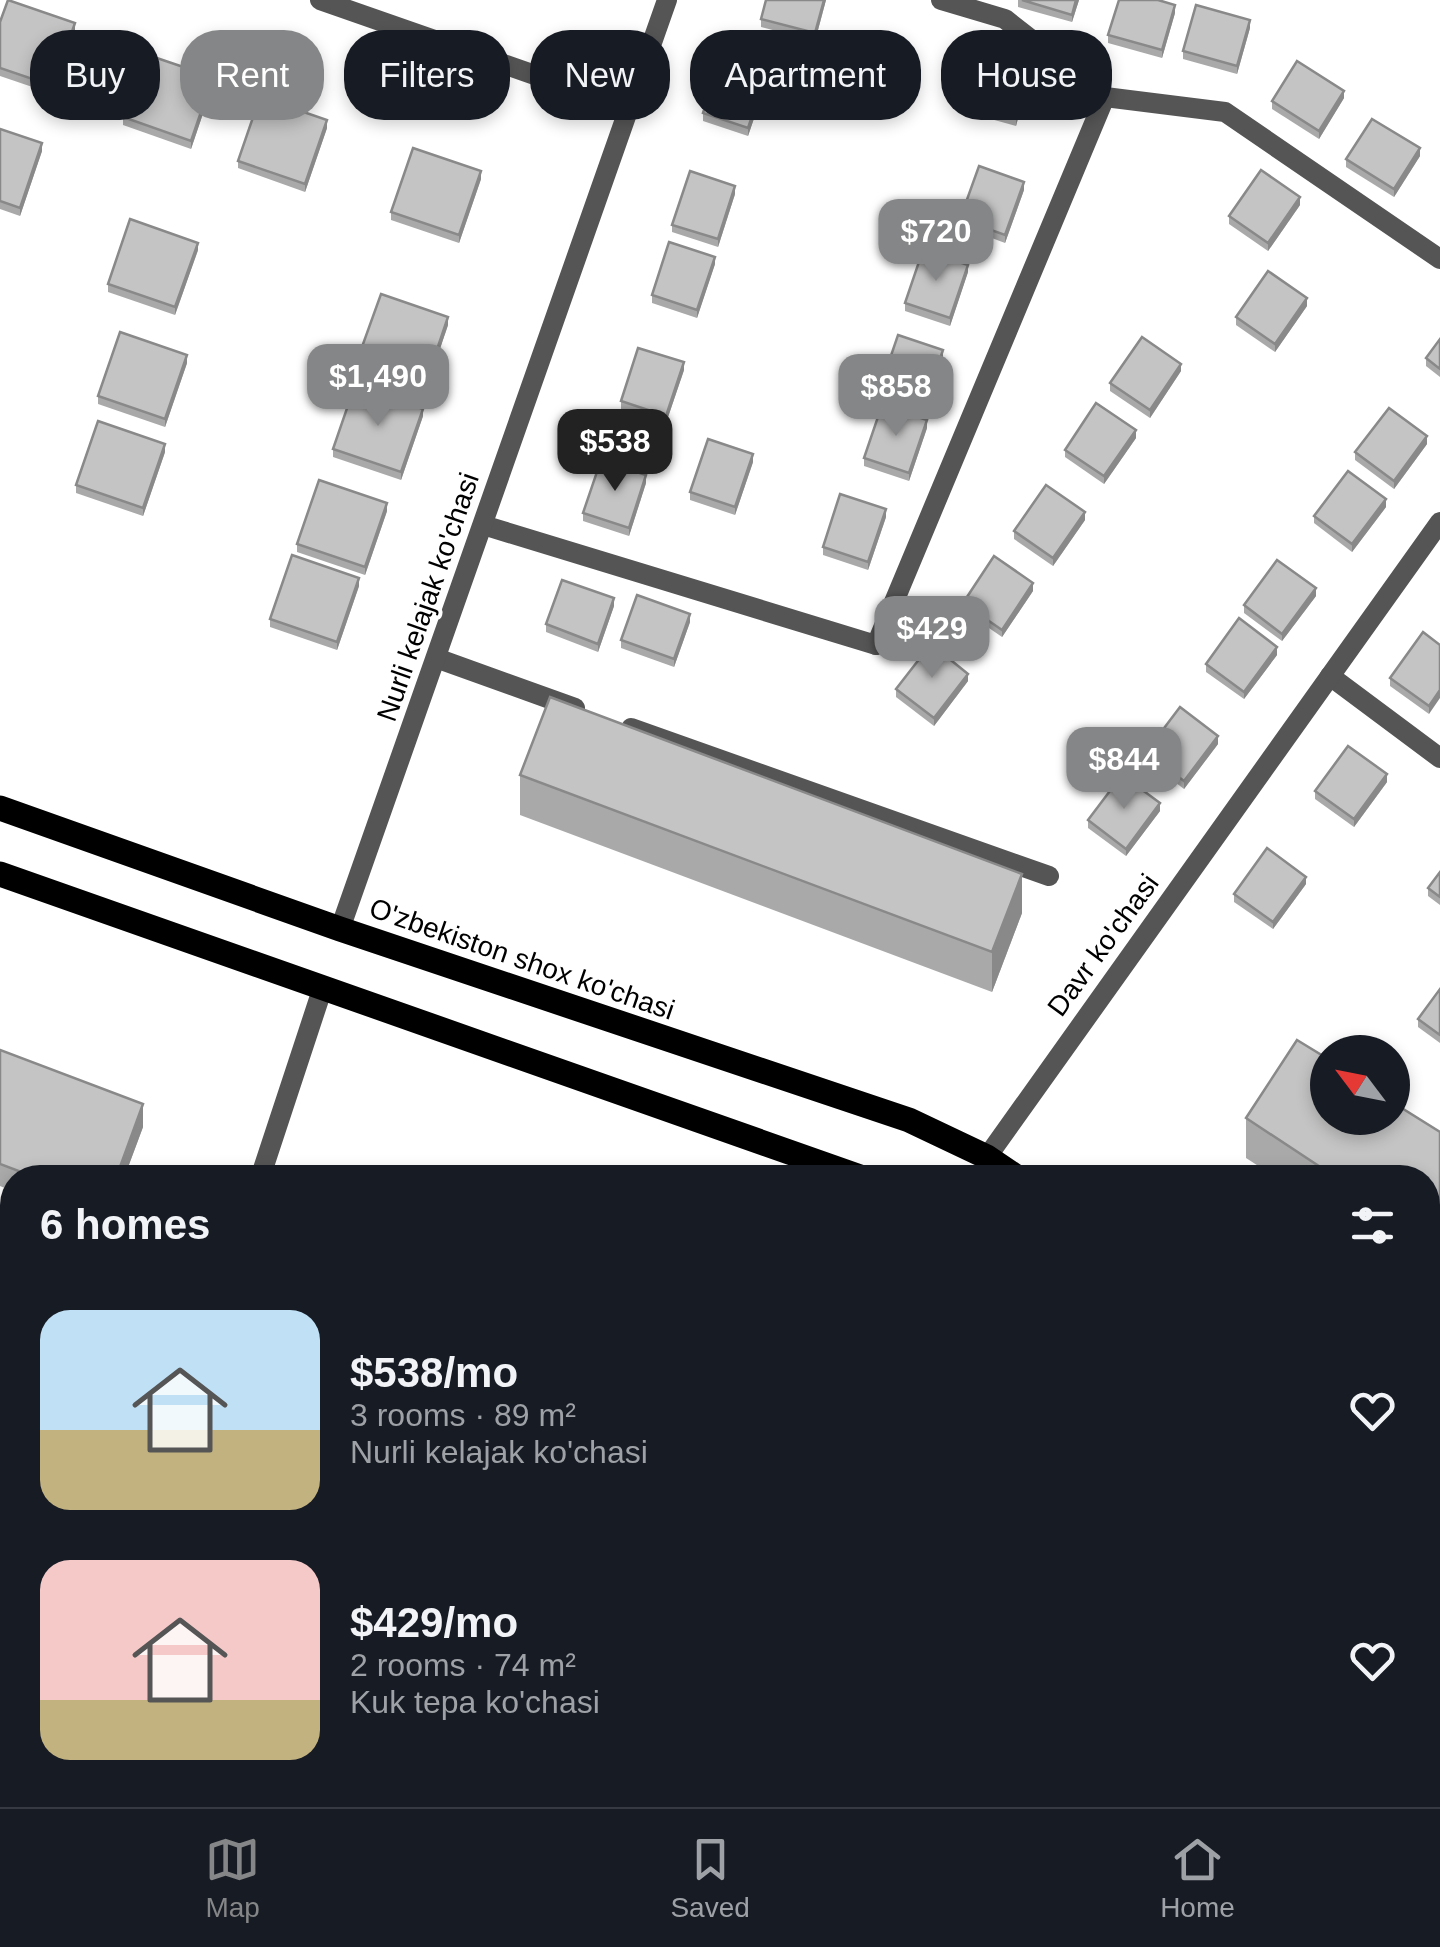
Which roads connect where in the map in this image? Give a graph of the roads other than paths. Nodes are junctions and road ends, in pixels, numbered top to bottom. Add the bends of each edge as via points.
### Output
1 (320, 0) edge
2 (667, 0) edge
3 (941, 0) edge
4 (656, 30) edge
5 (1018, 30) edge
6 (530, 73) edge
7 (1112, 98) edge
8 (625, 120) edge
9 (1095, 120) edge
10 (1440, 259) edge
11 (1440, 522) edge
12 (483, 525) junction
13 (436, 658) junction
14 (1330, 676) junction
15 (1440, 758) edge
16 (0, 808) edge
17 (0, 874) edge
18 (1049, 876) dead end
19 (340, 930) junction
20 (323, 987) junction
21 (987, 1157) junction
22 (264, 1165) edge
23 (825, 1165) edge
24 (999, 1165) edge

1 - 6 street
2 - 4 street, Nurli kelajak ko'chasi
3 - 5 street
7 - 10 street via 1226,112
8 - 12 street, Nurli kelajak ko'chasi
9 - 12 street via 876,645
11 - 14 street, Davr ko'chasi
12 - 13 street, Nurli kelajak ko'chasi
13 - 18 street
13 - 19 street, Nurli kelajak ko'chasi
14 - 15 street
14 - 21 street, Davr ko'chasi
16 - 19 main road, O'zbekiston shox ko'chasi
17 - 20 main road
19 - 21 main road, O'zbekiston shox ko'chasi via 909,1120
20 - 22 street
20 - 23 main road
21 - 24 main road, O'zbekiston shox ko'chasi

